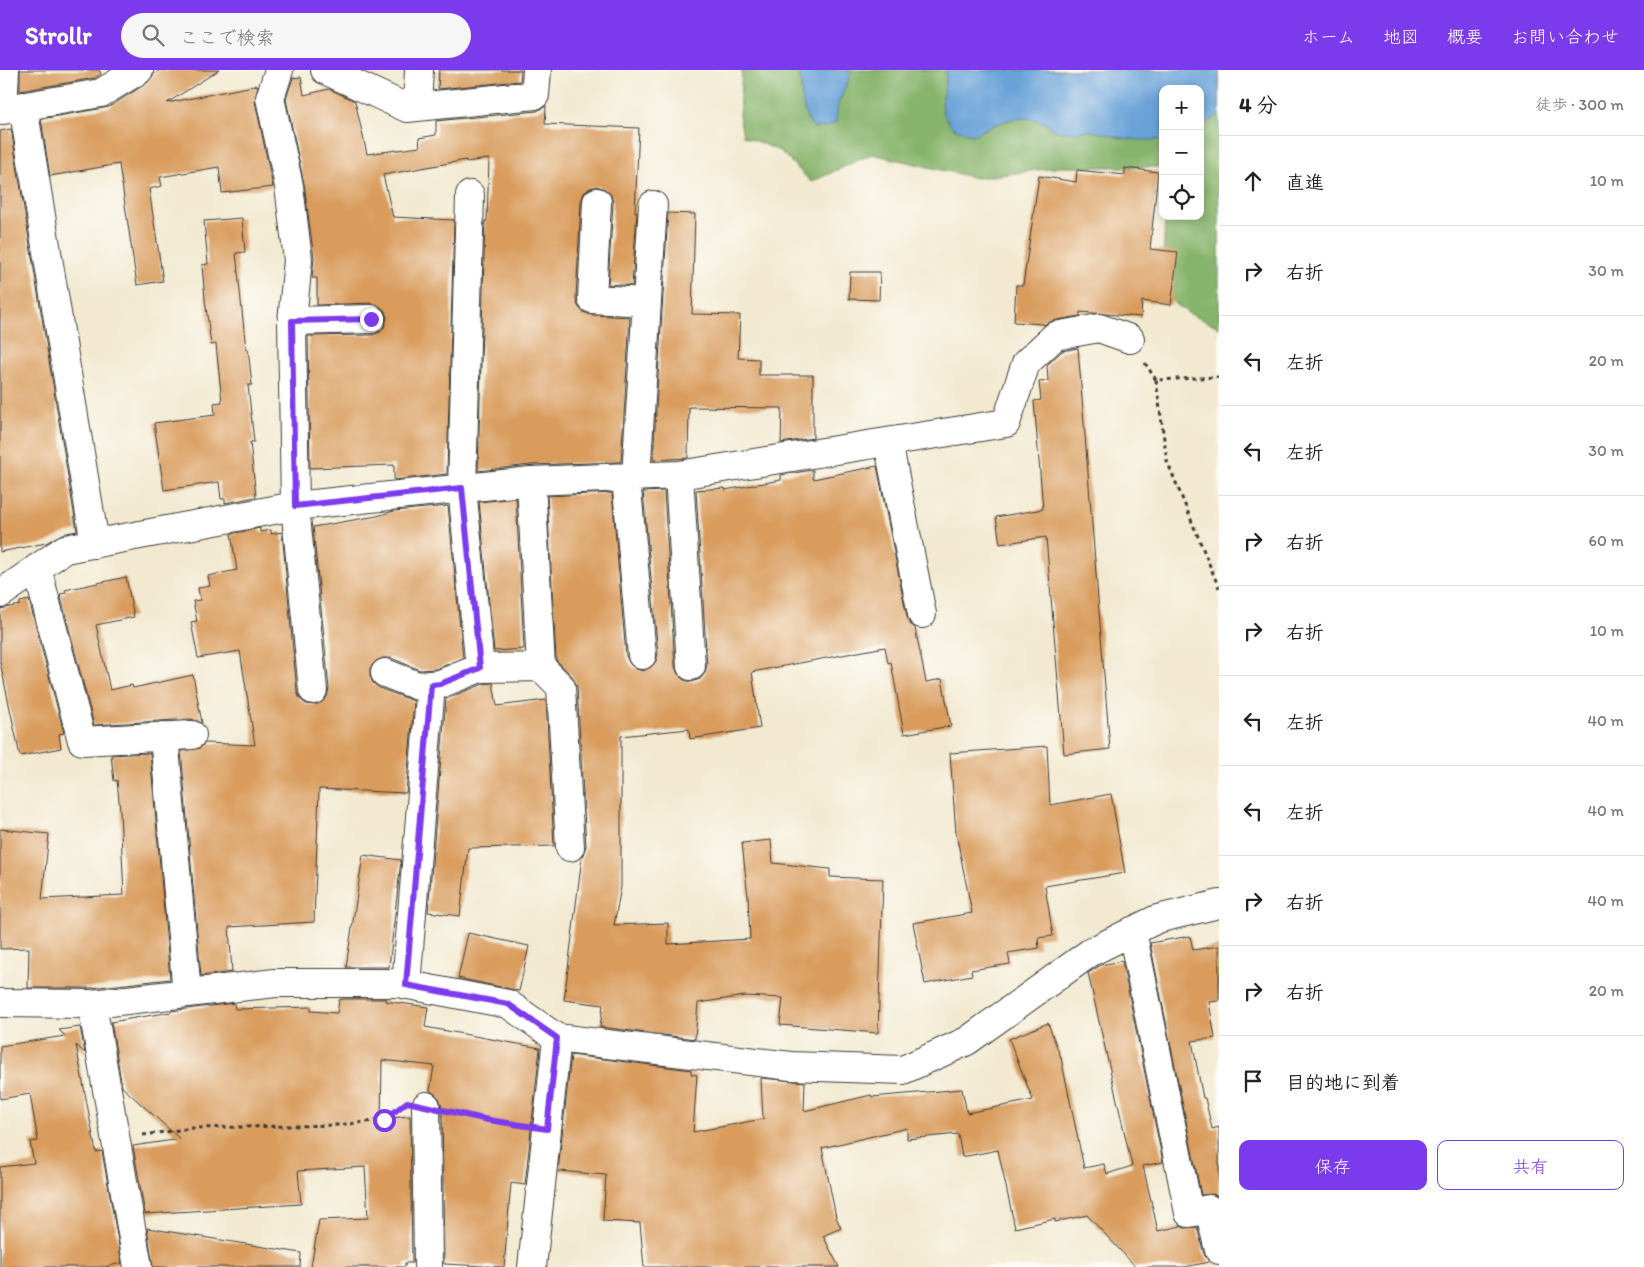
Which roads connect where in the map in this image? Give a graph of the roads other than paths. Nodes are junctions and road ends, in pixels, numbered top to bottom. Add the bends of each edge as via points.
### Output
1 (5, 70) edge
2 (139, 70) edge
3 (278, 70) edge
4 (325, 70) edge
5 (419, 70) edge
6 (537, 70) edge
7 (23, 106) junction
8 (417, 107) junction
9 (470, 195) dead end
10 (597, 202) dead end
11 (652, 205) dead end
12 (647, 302) junction
13 (371, 319) dead end
14 (292, 321) junction
15 (1130, 339) road end
16 (888, 442) junction
17 (679, 475) junction
18 (631, 477) junction
19 (531, 481) junction
20 (462, 488) junction
21 (295, 506) junction
22 (95, 544) junction
23 (37, 568) junction
24 (0, 594) edge
25 (922, 614) dead end
26 (642, 655) dead end
27 (542, 666) junction
28 (691, 666) dead end
29 (480, 668) junction
30 (385, 673) dead end
31 (431, 685) junction
32 (314, 690) dead end
33 (192, 735) dead end
34 (164, 736) junction
35 (570, 847) dead end
36 (1219, 904) edge
37 (1132, 931) junction
38 (406, 985) junction
39 (187, 993) junction
40 (0, 1003) edge
41 (92, 1004) junction
42 (557, 1038) junction
43 (426, 1106) road end
44 (1219, 1250) edge
45 (138, 1267) edge
46 (428, 1267) edge
47 (532, 1267) edge

1 - 7 street via 4,110
2 - 7 street via 101,93
3 - 14 street via 270,98 289,186 298,260
4 - 8 street via 407,108
5 - 8 street
6 - 8 street via 534,95
7 - 22 street
9 - 20 street
10 - 12 street via 592,299
11 - 12 street
12 - 18 street
13 - 14 street
14 - 21 street
15 - 16 street via 1099,328 1055,336 1026,363 1006,423
16 - 17 street
16 - 25 street
17 - 18 street
17 - 28 street
18 - 19 street
18 - 26 street
19 - 20 street
19 - 27 street
20 - 21 street
20 - 29 street
21 - 22 street
21 - 32 street
22 - 23 street via 65,548
23 - 24 street
23 - 34 street via 82,741
27 - 29 street
27 - 35 street via 561,687
29 - 31 street
30 - 31 street via 418,686
31 - 38 street
33 - 34 street
34 - 39 street
36 - 37 street via 1157,919
37 - 42 street via 1091,952 967,1042 903,1070 791,1066
37 - 44 street via 1189,1212 1209,1209
38 - 39 street via 275,983
38 - 42 street via 508,1004
39 - 41 street
40 - 41 street
41 - 45 street
42 - 47 street
43 - 46 street

